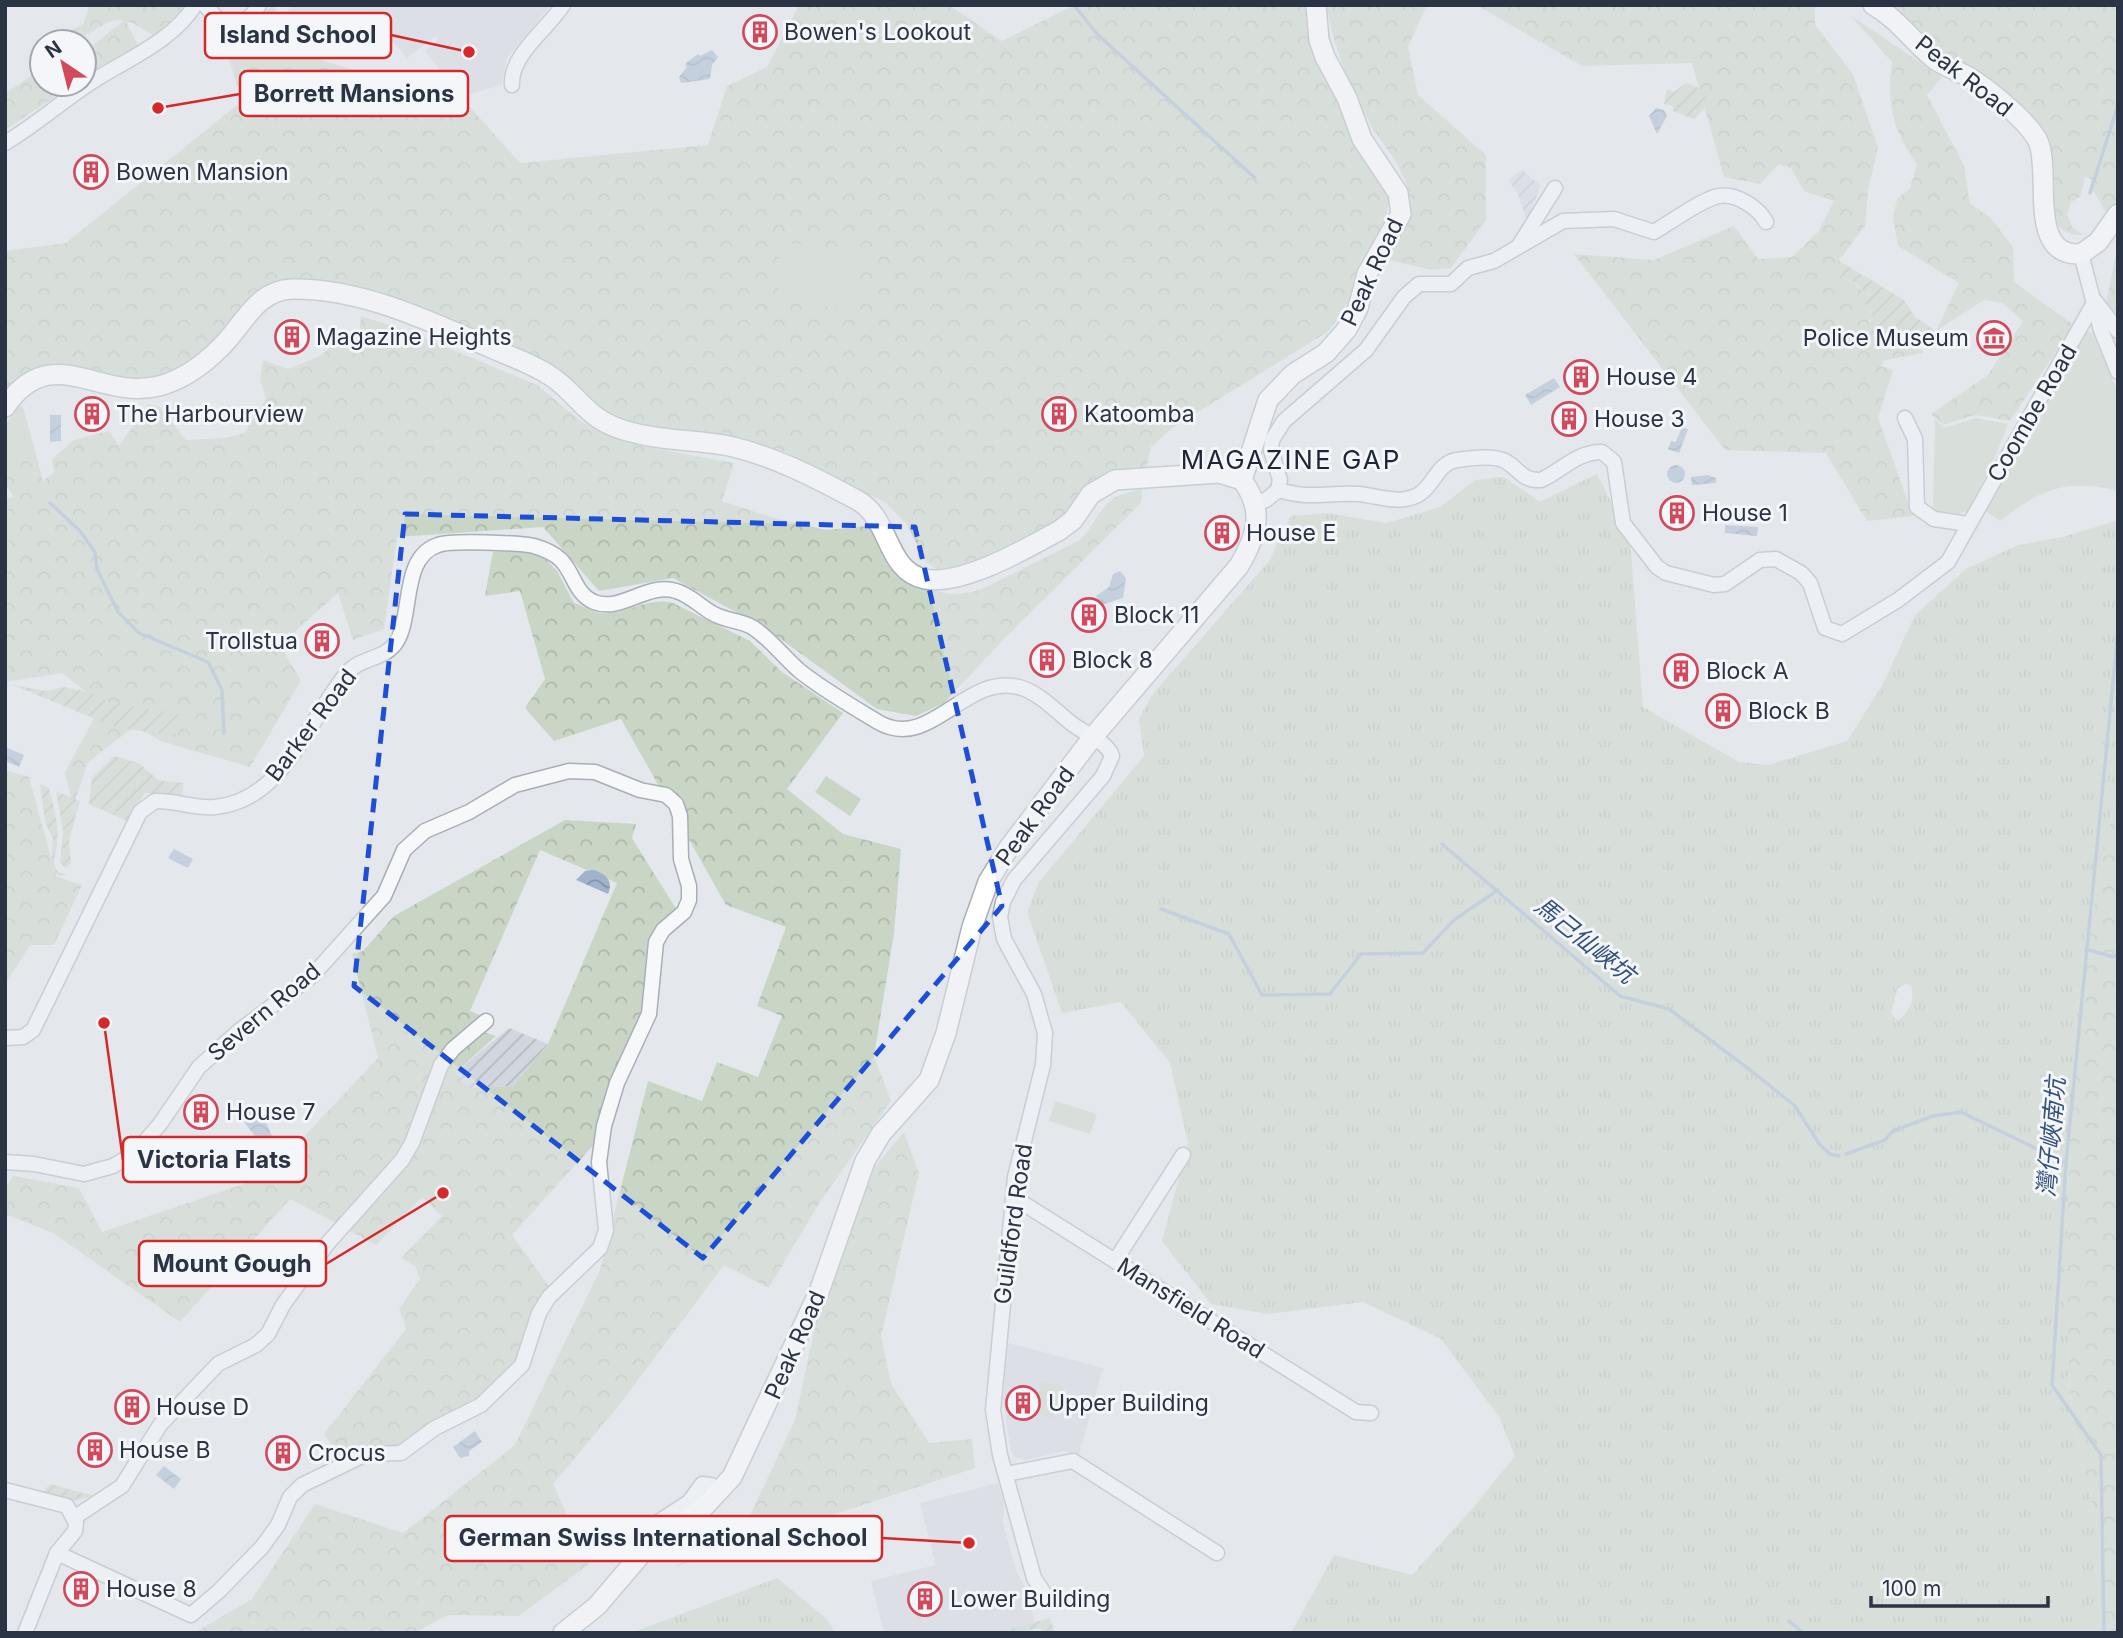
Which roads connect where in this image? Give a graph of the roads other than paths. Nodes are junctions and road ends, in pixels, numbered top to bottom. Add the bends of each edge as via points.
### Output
1 (259, 5) edge
2 (564, 5) edge
3 (1316, 5) edge
4 (1873, 5) edge
5 (203, 7) edge
6 (512, 85) dead end
7 (5, 143) edge
8 (1555, 188) dead end
9 (2118, 214) edge
10 (1766, 222) dead end
11 (1517, 248) junction
12 (2081, 254) junction
13 (2095, 301) junction
14 (2118, 331) edge
15 (2118, 372) edge
16 (5, 407) edge
17 (1905, 418) dead end
18 (1254, 443) junction
19 (1202, 474) junction
20 (1242, 480) junction
21 (1278, 490) junction
22 (1256, 503) junction
23 (1968, 524) junction
24 (1092, 738) junction
25 (486, 1021) dead end
26 (5, 1038) edge
27 (1183, 1155) dead end
28 (5, 1163) edge
29 (1013, 1197) junction
30 (1115, 1261) junction
31 (1371, 1413) dead end
32 (1006, 1474) junction
33 (5, 1490) edge
34 (721, 1492) junction
35 (75, 1517) junction
36 (632, 1539) dead end
37 (57, 1553) junction
38 (1217, 1553) dead end
39 (1044, 1593) dead end
40 (25, 1633) edge
41 (563, 1633) edge

1 - 5 street via 252,17 240,24 222,24
2 - 6 street via 519,57
3 - 18 main road, Peak Road via 1321,48 1347,98 1359,134 1398,193 1401,214 1367,274 1347,329 1332,348 1293,374 1268,400
4 - 12 main road, Peak Road via 1897,21 1936,61 1970,78 2032,132 2044,166 2043,223 2053,241 2068,252
5 - 7 street via 150,48
8 - 11 street
9 - 12 main road via 2097,244
10 - 11 street via 1760,212 1736,198 1720,196 1654,232 1614,219 1563,221
11 - 21 street via 1468,268 1451,284 1419,284 1404,297 1366,350 1277,430 1271,450 1280,480
12 - 13 street
13 - 14 street
13 - 15 street
13 - 23 street, Coombe Road
16 - 19 main road via 26,384 53,373 75,374 128,390 169,383 210,358 262,299 279,291 301,289 379,303 419,316 545,372 591,414 617,428 731,447 786,464 866,505 883,527 897,560 923,579 963,576 1053,534 1073,520 1091,494 1110,482
17 - 23 street via 1915,439 1917,507 1934,519
18 - 19 main road via 1232,463
18 - 20 main road, Peak Road
19 - 20 main road
20 - 22 main road
21 - 22 street
21 - 23 street, Coombe Road via 1315,498 1349,494 1400,500 1420,494 1441,468 1456,460 1497,458 1524,478 1541,480 1575,458 1602,452 1614,462 1623,523 1657,567 1674,577 1714,585 1736,579 1760,561 1784,562 1810,583 1821,623 1835,634 1848,632 1935,573 1948,562
22 - 24 main road, Peak Road via 1253,542 1239,566
24 - 26 street, Barker Road via 1035,694 1005,685 978,691 918,728 895,729 811,679 753,628 717,616 676,591 652,590 599,603 580,592 559,558 541,548 440,544 426,552 414,572 395,645 351,668 264,787 226,805 155,801 140,812 33,1030 23,1037
24 - 29 street, Guildford Road via 1111,751 1108,769 1014,880 1001,909 1004,939 1038,1004 1045,1044
24 - 34 main road, Peak Road via 988,882 929,1080 881,1134 865,1161 819,1292 748,1450
25 - 35 street via 441,1065 402,1160 328,1243 268,1334 257,1345 218,1364 160,1425 122,1486
27 - 30 street
28 - 37 street, Severn Road via 84,1174 129,1157 145,1143 199,1067 240,1030 303,985 387,892 404,850 415,838 520,783 563,772 590,771 640,790 666,794 676,804 689,900 656,942 649,1014 617,1083 604,1126 599,1162 604,1239 542,1308 522,1365 481,1405 440,1425 398,1454 366,1454 302,1485 290,1497 267,1541 191,1615
29 - 30 street, Mansfield Road
29 - 32 street, Guildford Road via 994,1391 995,1430
30 - 31 street, Mansfield Road via 1356,1412
32 - 38 street via 1073,1461
32 - 39 street, Guildford Road via 1034,1578
33 - 35 street via 62,1504
34 - 36 street via 702,1484 689,1502
34 - 41 main road, Peak Road via 643,1552 597,1606
35 - 37 street via 75,1531
37 - 40 street

